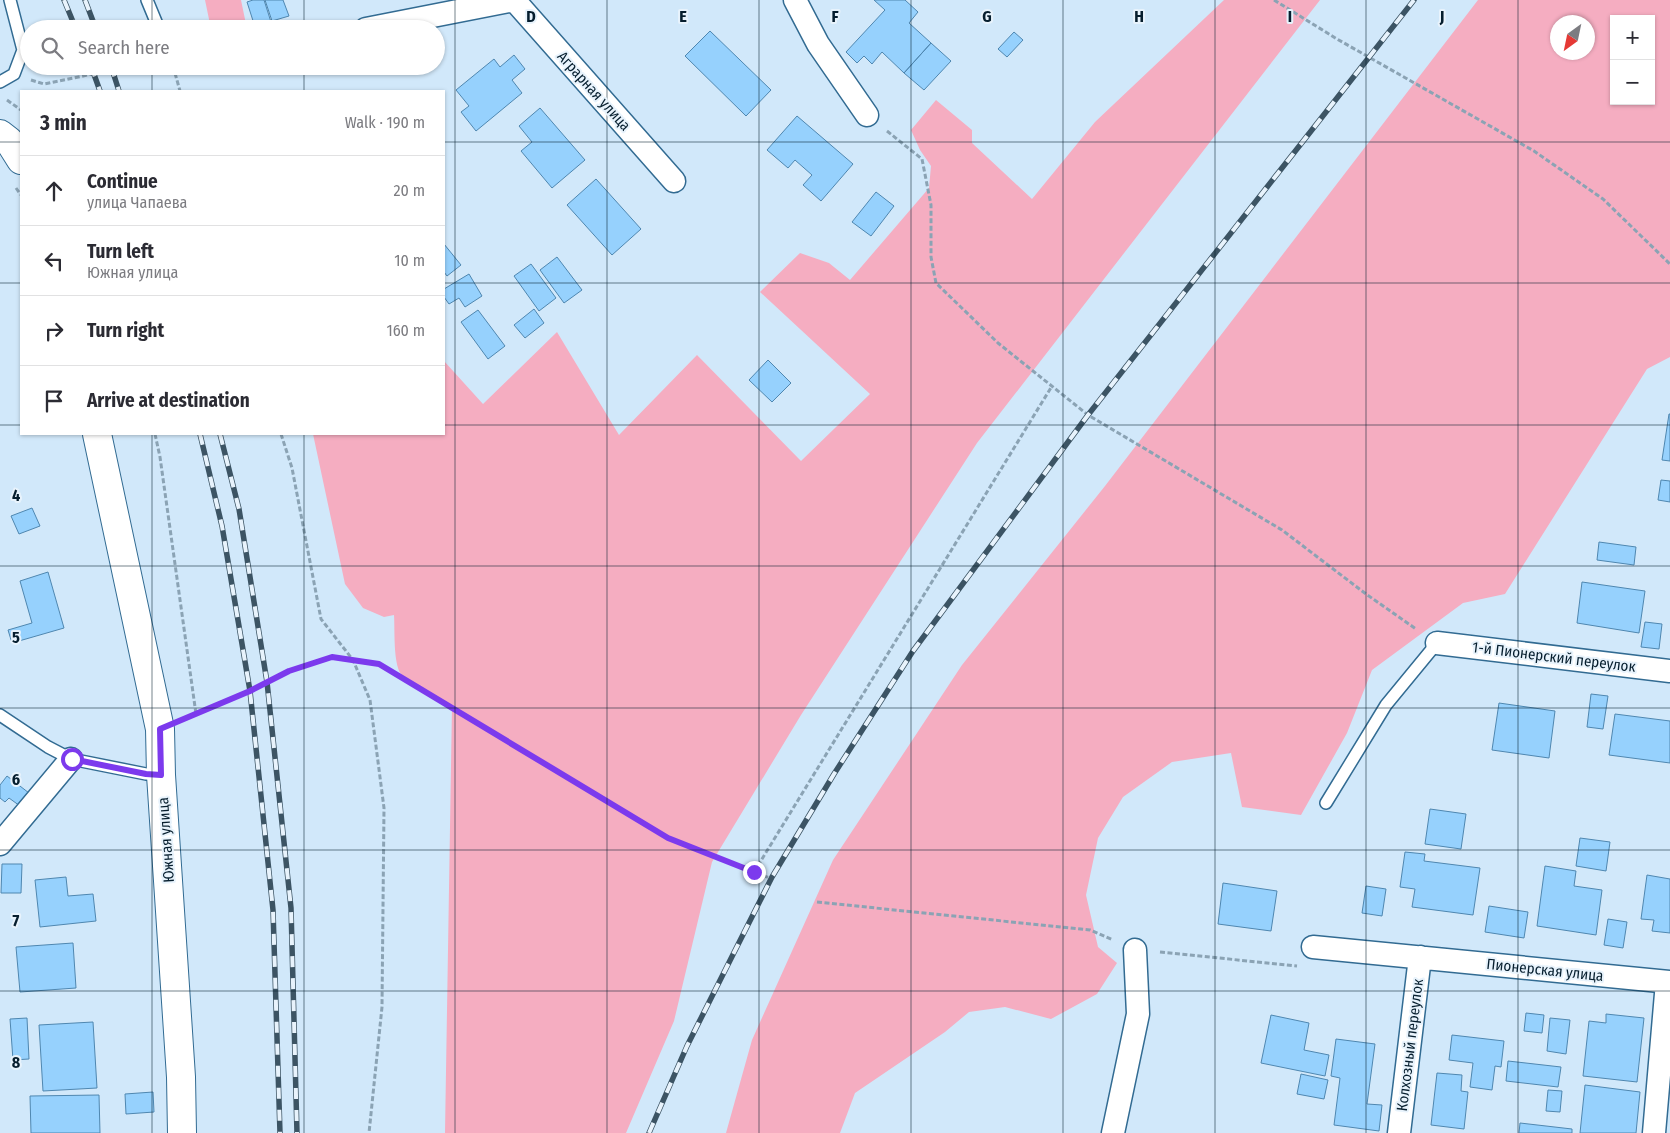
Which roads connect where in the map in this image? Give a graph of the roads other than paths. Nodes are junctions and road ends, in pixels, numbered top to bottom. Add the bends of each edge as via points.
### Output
1 (10, 0) edge
2 (147, 0) edge
3 (514, 0) edge
4 (795, 0) edge
5 (155, 20) edge
6 (412, 20) edge
7 (20, 38) edge
8 (20, 58) edge
9 (0, 82) edge
10 (867, 115) road end
11 (0, 134) edge
12 (20, 158) edge
13 (674, 181) dead end
14 (96, 435) edge
15 (1438, 643) joint
16 (1670, 671) edge
17 (0, 715) edge
18 (72, 759) junction
19 (161, 775) junction
20 (1326, 803) dead end
21 (0, 844) edge
22 (1314, 947) road end
23 (1135, 950) road end
24 (1420, 957) junction
25 (1669, 982) edge
26 (182, 1133) edge
27 (1113, 1133) edge
28 (1399, 1133) edge
29 (1654, 1133) edge

1 - 7 lane
2 - 5 lane
3 - 6 street, Аграрная улица
3 - 13 street, Аграрная улица
4 - 10 street via 818,44
8 - 9 lane via 14,74
11 - 12 street via 9,141
14 - 19 street, Южная улица via 160,729
15 - 16 street, 1-й Пионерский переулок
15 - 20 lane via 1386,705
17 - 18 lane
18 - 19 lane
18 - 21 street
19 - 26 street, Южная улица
22 - 24 street, Пионерская улица
23 - 27 street via 1138,1014
24 - 25 street, Пионерская улица
24 - 28 street, Колхозный переулок
25 - 29 street

